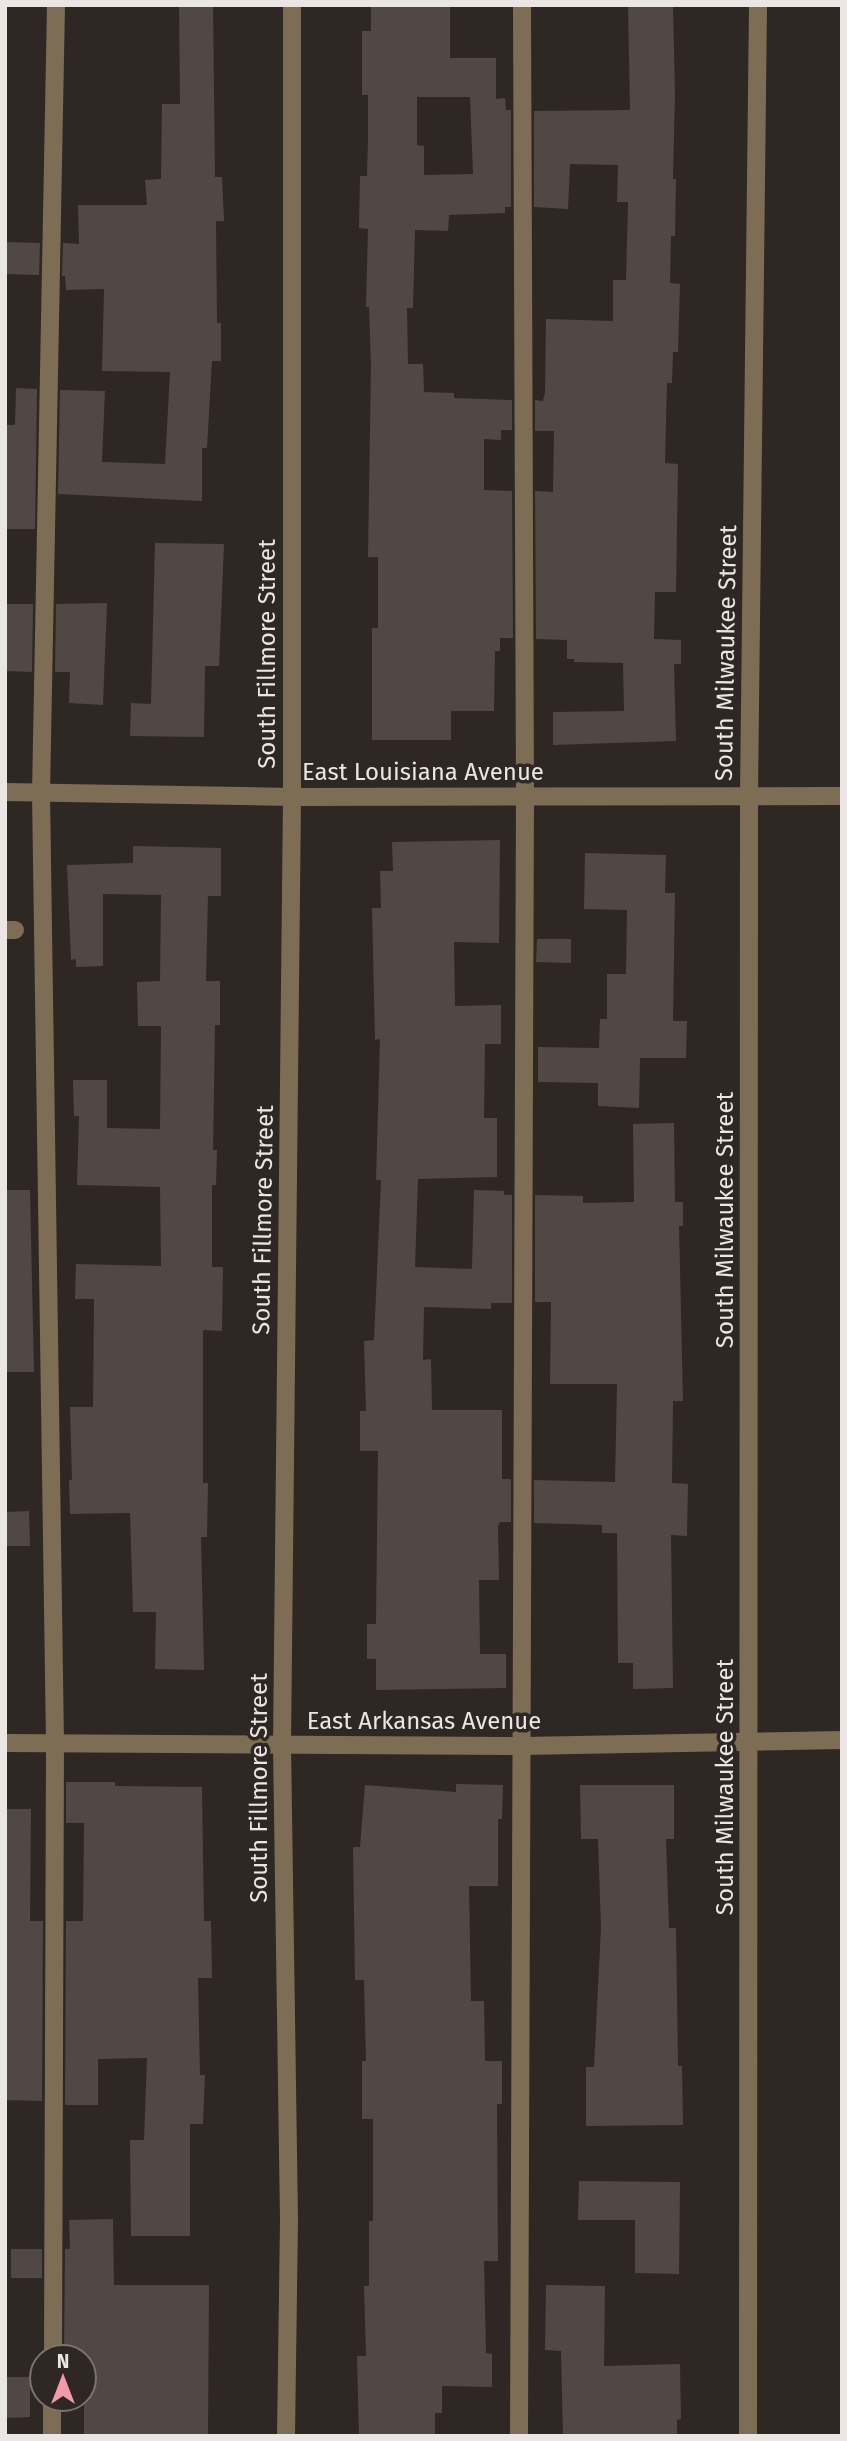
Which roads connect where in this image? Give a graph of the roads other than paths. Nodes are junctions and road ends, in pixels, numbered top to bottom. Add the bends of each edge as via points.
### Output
1 (56, 5) edge
2 (292, 5) edge
3 (522, 5) edge
4 (758, 5) edge
5 (5, 792) edge
6 (41, 793) junction
7 (749, 795) junction
8 (526, 796) junction
9 (842, 796) edge
10 (292, 797) junction
11 (750, 1740) junction
12 (842, 1740) edge
13 (5, 1743) edge
14 (55, 1743) junction
15 (282, 1745) junction
16 (523, 1746) junction
17 (52, 2343) edge
18 (52, 2413) edge
19 (52, 2436) edge
20 (286, 2436) edge
21 (519, 2436) edge
22 (748, 2436) edge

1 - 6 street
2 - 10 street, South Fillmore Street
3 - 8 street
4 - 7 street, South Milwaukee Street
5 - 6 street, East Louisiana Avenue
6 - 10 street, East Louisiana Avenue
6 - 14 street
7 - 8 street, East Louisiana Avenue
7 - 9 street, East Louisiana Avenue
7 - 11 street, South Milwaukee Street
8 - 10 street, East Louisiana Avenue
8 - 16 street
10 - 15 street, South Fillmore Street
11 - 12 street, East Arkansas Avenue
11 - 16 street, East Arkansas Avenue
11 - 22 street, South Milwaukee Street
13 - 14 street, East Arkansas Avenue
14 - 15 street, East Arkansas Avenue
14 - 17 street
15 - 16 street, East Arkansas Avenue
15 - 20 street, South Fillmore Street via 289,2220
16 - 21 street
18 - 19 street

